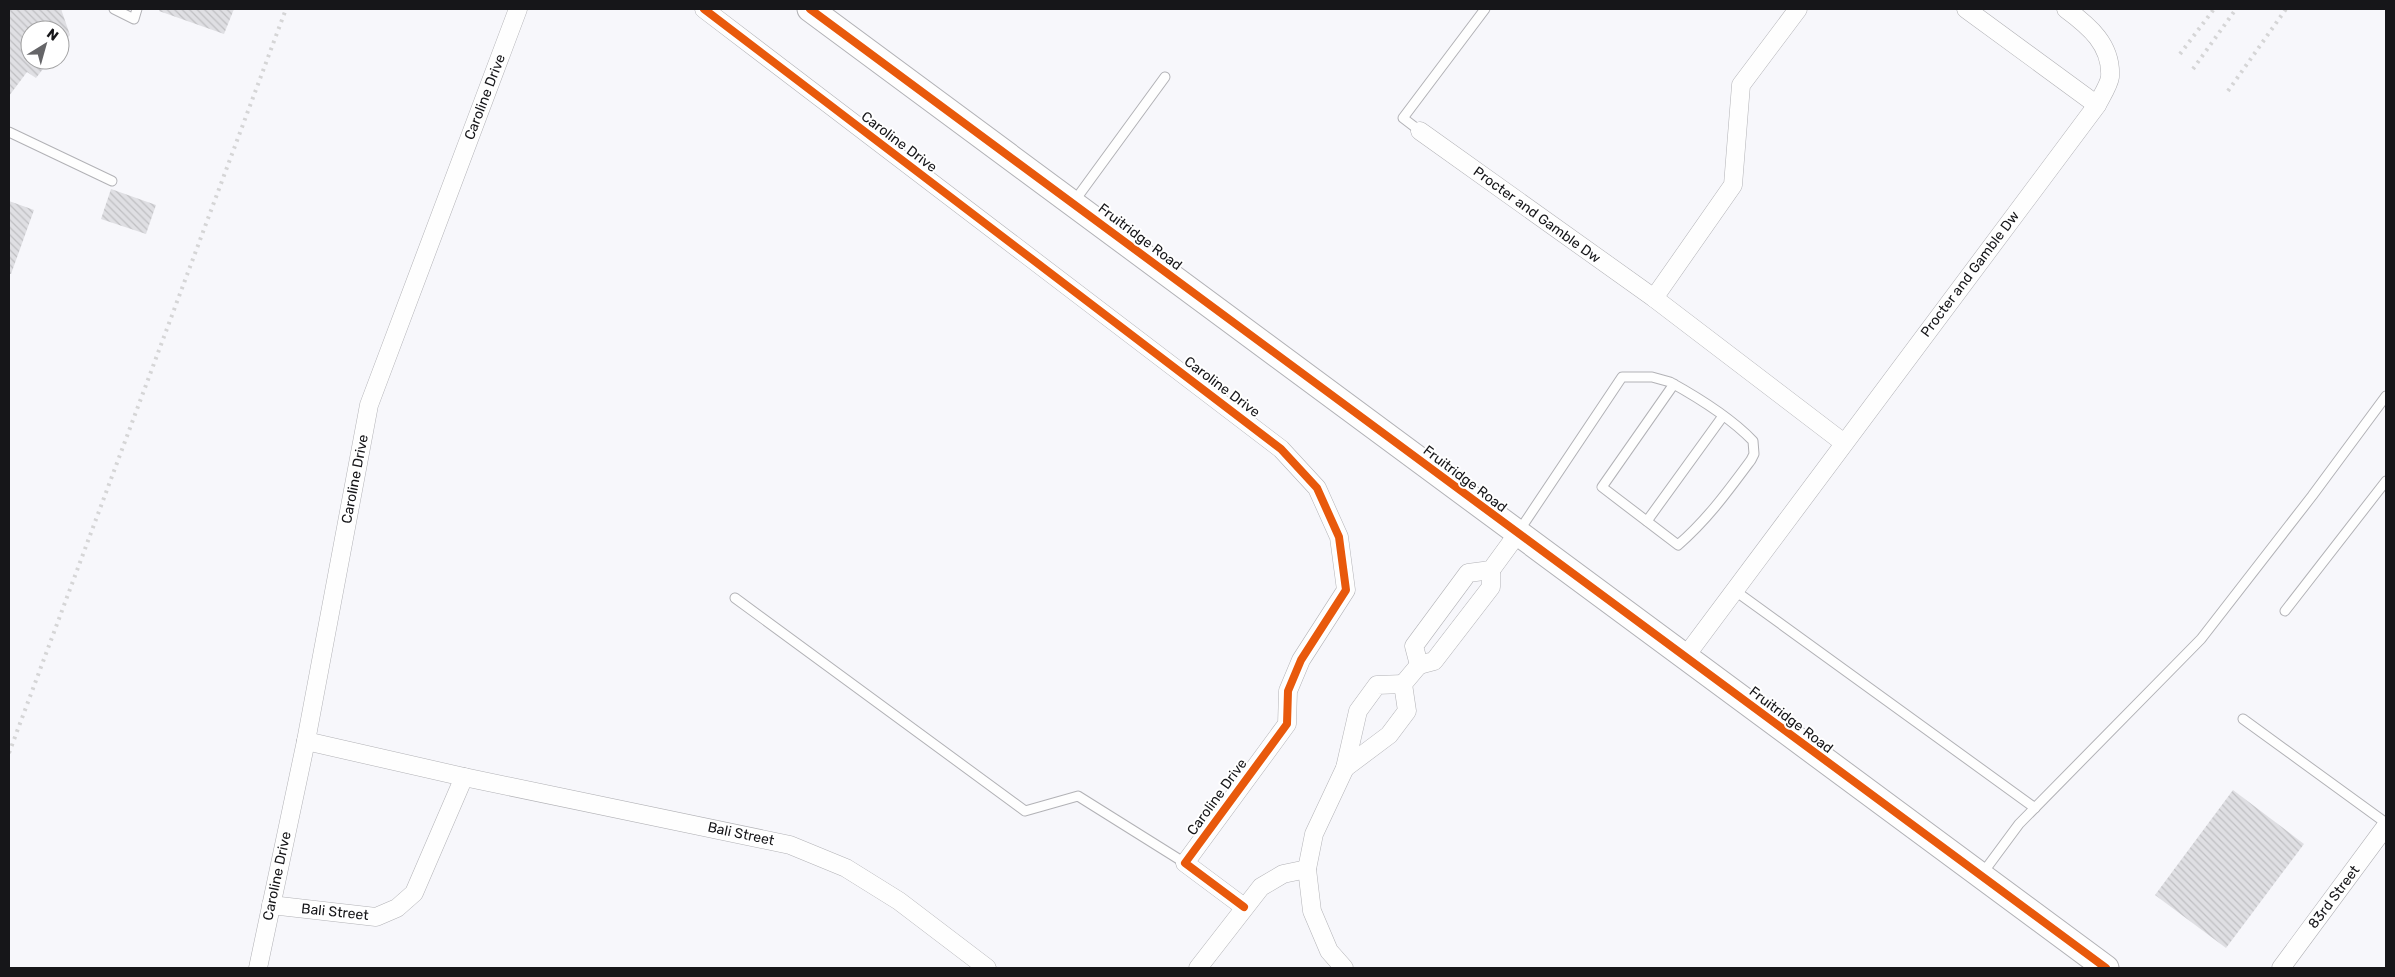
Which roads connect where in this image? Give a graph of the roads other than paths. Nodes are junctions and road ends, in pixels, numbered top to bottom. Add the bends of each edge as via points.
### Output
1 (114, 9) edge
2 (137, 9) edge
3 (518, 9) edge
4 (704, 9) edge
5 (810, 9) edge
6 (1485, 9) edge
7 (1798, 9) edge
8 (1966, 9) edge
9 (2066, 9) edge
10 (1165, 77) dead end
11 (2097, 105) junction
12 (1420, 131) joint
13 (9, 132) edge
14 (112, 181) dead end
15 (1073, 204) junction
16 (1654, 298) junction
17 (1674, 384) junction
18 (2386, 396) edge
19 (1723, 416) junction
20 (1844, 443) junction
21 (2386, 480) edge
22 (1647, 521) junction
23 (1518, 533) junction
24 (1490, 570) junction
25 (1734, 590) junction
26 (735, 598) dead end
27 (2285, 611) dead end
28 (1684, 657) junction
29 (1419, 665) junction
30 (1403, 684) junction
31 (2243, 719) dead end
32 (306, 741) junction
33 (1345, 768) junction
34 (464, 777) junction
35 (2035, 808) junction
36 (2386, 825) edge
37 (1185, 862) junction
38 (1307, 869) junction
39 (1980, 876) junction
40 (271, 906) junction
41 (1244, 907) junction
42 (258, 968) edge
43 (987, 968) edge
44 (1198, 968) edge
45 (1344, 968) edge
46 (2106, 968) edge
47 (2281, 968) edge

1 - 2 lane via 134,19
3 - 32 street, Caroline Drive via 369,405
4 - 37 street, Caroline Drive via 1282,449 1317,488 1339,537 1346,590 1301,660 1288,691 1287,724
5 - 15 main road, Fruitridge Road
6 - 12 lane via 1403,118
7 - 16 street via 1741,85 1733,185
8 - 11 street
9 - 11 street, Procter and Gamble Dw via 2088,25 2106,48 2110,78
10 - 15 lane
11 - 20 street, Procter and Gamble Dw
12 - 16 street, Procter and Gamble Dw
13 - 14 lane
15 - 23 main road, Fruitridge Road
16 - 20 street, Procter and Gamble Dw
17 - 19 lane
17 - 22 lane via 1602,487
17 - 23 lane via 1652,377 1622,377
18 - 35 lane via 2201,639
19 - 22 lane
19 - 22 lane via 1753,441 1755,447 1751,460 1706,520 1678,545
20 - 25 street, Procter and Gamble Dw
21 - 27 lane
23 - 24 street
23 - 28 main road, Fruitridge Road
24 - 29 street via 1491,588 1434,661
24 - 29 street via 1468,573 1414,646
25 - 28 street, Procter and Gamble Dw
25 - 35 lane
26 - 37 lane via 1025,811 1078,796
28 - 39 main road, Fruitridge Road
29 - 30 street
30 - 33 street via 1407,711 1389,735
30 - 33 street via 1377,685 1358,711
31 - 36 lane
32 - 34 street, Bali Street
32 - 40 street, Caroline Drive
33 - 38 street via 1314,834
34 - 40 street, Bali Street via 414,893 397,908 376,917
34 - 43 street, Bali Street via 790,845 846,868 891,896
35 - 39 lane
36 - 47 street, 83rd Street
37 - 41 street
38 - 41 street via 1283,874 1261,887
38 - 45 street via 1312,911 1329,951
39 - 46 main road, Fruitridge Road
40 - 42 street, Caroline Drive
41 - 44 street

